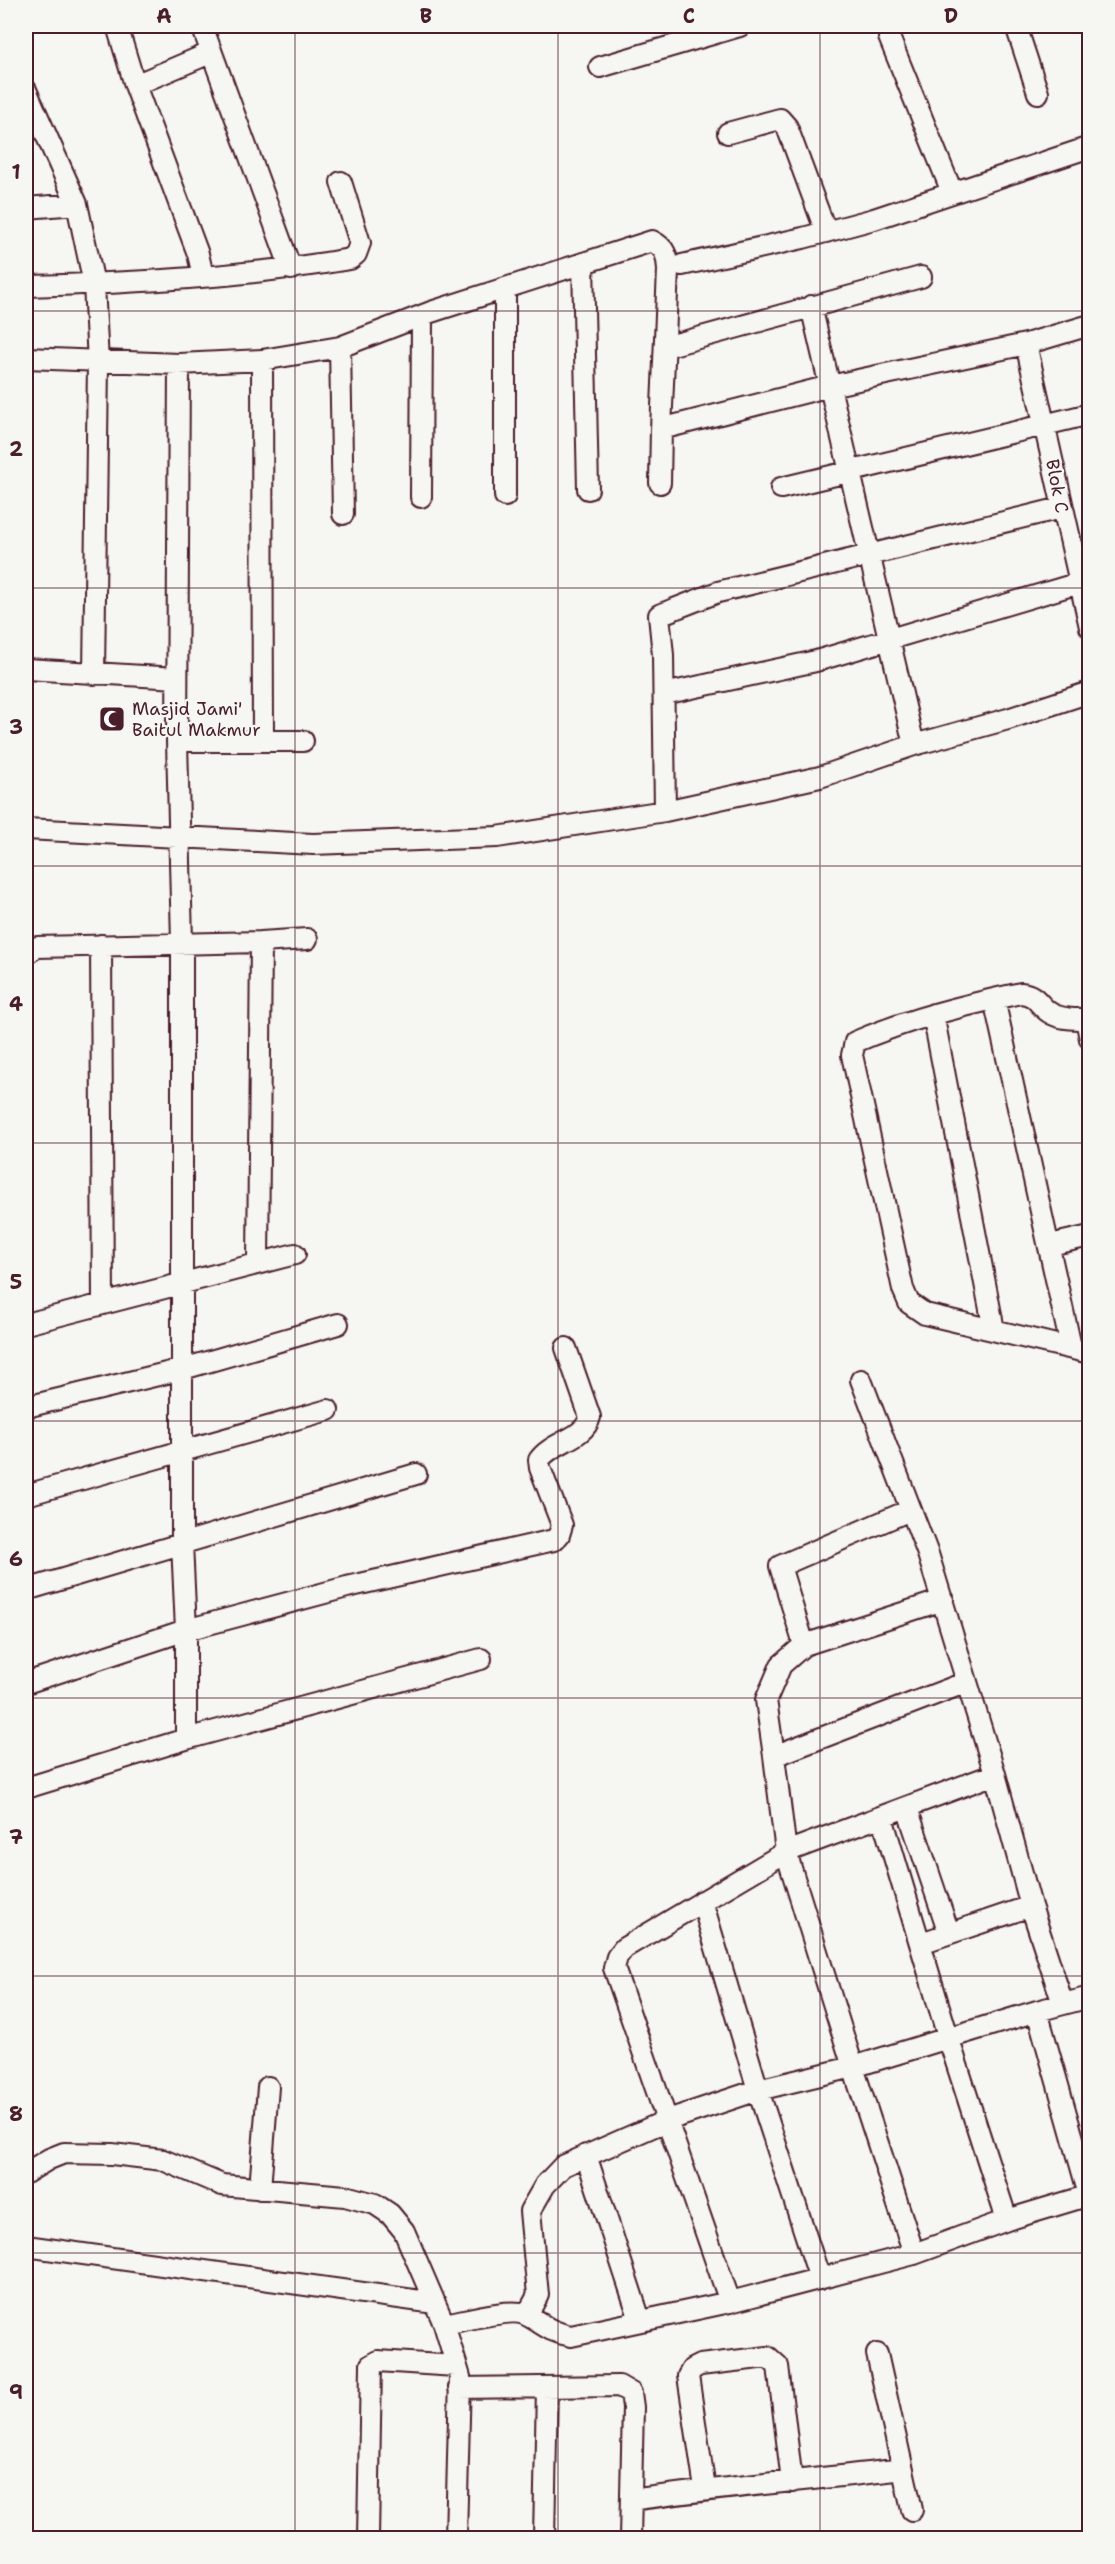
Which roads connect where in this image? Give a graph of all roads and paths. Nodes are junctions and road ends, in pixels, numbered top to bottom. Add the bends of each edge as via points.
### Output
1 (117, 26) edge
2 (202, 26) edge
3 (740, 26) edge
4 (891, 26) edge
5 (1016, 26) edge
6 (210, 53) junction
7 (600, 67) dead end
8 (135, 85) junction
9 (26, 90) edge
10 (1038, 93) dead end
11 (35, 131) edge
12 (728, 133) dead end
13 (1089, 147) edge
14 (341, 182) dead end
15 (952, 192) junction
16 (77, 204) junction
17 (26, 208) edge
18 (826, 232) junction
19 (583, 263) junction
20 (682, 266) dead end
21 (291, 269) junction
22 (203, 276) junction
23 (921, 278) dead end
24 (94, 284) junction
25 (26, 286) edge
26 (505, 289) junction
27 (811, 306) junction
28 (422, 316) junction
29 (1089, 325) edge
30 (1026, 344) junction
31 (665, 346) junction
32 (340, 347) junction
33 (26, 358) edge
34 (261, 360) junction
35 (98, 363) junction
36 (179, 364) junction
37 (830, 386) junction
38 (1089, 414) edge
39 (1045, 426) junction
40 (661, 429) junction
41 (849, 471) junction
42 (660, 483) dead end
43 (781, 488) dead end
44 (588, 489) dead end
45 (505, 496) dead end
46 (421, 497) dead end
47 (1061, 508) junction
48 (343, 514) dead end
49 (870, 555) junction
50 (1079, 583) junction
51 (1089, 627) edge
52 (889, 639) junction
53 (26, 669) edge
54 (94, 674) junction
55 (177, 678) junction
56 (1089, 692) edge
57 (664, 694) junction
58 (263, 740) junction
59 (177, 741) junction
60 (303, 741) dead end
61 (914, 745) junction
62 (665, 811) junction
63 (26, 829) edge
64 (178, 837) junction
65 (307, 939) dead end
66 (182, 942) junction
67 (261, 942) junction
68 (101, 945) junction
69 (26, 954) edge
70 (994, 999) junction
71 (933, 1014) junction
72 (1088, 1018) edge
73 (1089, 1039) edge
74 (1089, 1236) edge
75 (1050, 1245) junction
76 (295, 1254) dead end
77 (258, 1262) junction
78 (184, 1284) junction
79 (103, 1302) junction
80 (26, 1324) edge
81 (338, 1324) dead end
82 (994, 1330) junction
83 (566, 1348) dead end
84 (1080, 1350) edge
85 (183, 1369) junction
86 (861, 1380) dead end
87 (26, 1407) edge
88 (328, 1410) dead end
89 (183, 1453) junction
90 (416, 1474) dead end
91 (26, 1495) edge
92 (910, 1510) junction
93 (182, 1543) junction
94 (26, 1590) edge
95 (943, 1600) junction
96 (186, 1630) junction
97 (804, 1645) junction
98 (481, 1659) dead end
99 (967, 1682) junction
100 (26, 1683) edge
101 (186, 1739) junction
102 (774, 1756) junction
103 (995, 1774) junction
104 (26, 1788) edge
105 (907, 1808) junction
106 (882, 1817) junction
107 (786, 1852) junction
108 (702, 1901) junction
109 (1031, 1906) junction
110 (949, 1933) junction
111 (921, 1943) junction
112 (1089, 1997) edge
113 (1063, 2004) junction
114 (1037, 2011) junction
115 (948, 2037) junction
116 (853, 2067) junction
117 (268, 2087) dead end
118 (758, 2090) junction
119 (668, 2120) junction
120 (586, 2155) junction
121 (26, 2173) edge
122 (260, 2189) junction
123 (1089, 2195) edge
124 (1007, 2220) junction
125 (26, 2246) edge
126 (914, 2254) junction
127 (820, 2279) junction
128 (730, 2302) junction
129 (435, 2303) junction
130 (524, 2314) junction
131 (640, 2320) junction
132 (448, 2324) junction
133 (877, 2354) dead end
134 (456, 2366) junction
135 (547, 2387) junction
136 (459, 2388) junction
137 (903, 2469) junction
138 (792, 2482) junction
139 (705, 2489) junction
140 (631, 2500) junction
141 (912, 2510) dead end
142 (368, 2538) edge
143 (456, 2538) edge
144 (544, 2538) edge
145 (630, 2538) edge

1 - 8 street
2 - 6 street
3 - 7 street
4 - 15 street via 889,37
5 - 10 street
6 - 8 street
6 - 21 street
8 - 22 street
9 - 11 street
11 - 16 street
12 - 18 street via 771,120 780,120 787,127
13 - 15 street
14 - 21 street via 360,243 356,254 350,259
15 - 18 street
16 - 17 street
16 - 24 street
18 - 20 street
19 - 26 street
19 - 31 street via 652,241 661,245 669,270
19 - 44 street
21 - 22 street
22 - 24 street
23 - 27 street
24 - 25 street
24 - 35 street
26 - 28 street
26 - 45 street
27 - 31 street
27 - 37 street
28 - 32 street
28 - 46 street
29 - 30 street
30 - 37 street
30 - 39 street, Blok C
31 - 40 street
32 - 34 street
32 - 48 street
33 - 35 street
34 - 36 street
34 - 58 street
35 - 36 street
35 - 54 street
36 - 55 street
37 - 40 street
37 - 41 street
38 - 39 street
39 - 41 street
39 - 47 street, Blok C
40 - 42 street
41 - 43 street
41 - 49 street
47 - 49 street
47 - 50 street, Blok C
49 - 52 street
49 - 57 street via 718,592 659,615
50 - 51 street, Blok C
50 - 52 street
52 - 57 street via 816,661
52 - 61 street
53 - 54 street
54 - 55 street
55 - 59 street
56 - 61 street
57 - 62 street
58 - 59 street
58 - 60 street
59 - 64 street
61 - 62 street via 820,777
62 - 64 street via 497,837 313,844
63 - 64 street
64 - 66 street
65 - 67 street
66 - 67 street
66 - 68 street
66 - 78 street
67 - 77 street
68 - 69 street via 37,947
68 - 79 street
70 - 71 street
70 - 72 street via 1032,994 1051,1013 1065,1018
70 - 75 street
71 - 82 street
71 - 82 street via 855,1042 852,1055 909,1303 925,1314
72 - 73 street
74 - 75 street
75 - 84 street
76 - 77 street
77 - 78 street
78 - 79 street
78 - 85 street
79 - 80 street
81 - 85 street
82 - 84 street
83 - 96 street via 590,1417 588,1426 545,1452 539,1460 562,1525 554,1540 347,1587
85 - 87 street
85 - 89 street
86 - 92 street
88 - 89 street
89 - 91 street
89 - 93 street
90 - 93 street
92 - 95 street
92 - 97 street via 780,1566
93 - 94 street
93 - 96 street
95 - 97 street
95 - 99 street
96 - 100 street
96 - 101 street
97 - 102 street via 780,1665 766,1700
98 - 101 street
99 - 102 street
99 - 103 street
101 - 104 street
102 - 107 street
103 - 105 street
103 - 109 street
105 - 106 street
105 - 110 street
106 - 107 street
106 - 111 street
107 - 108 street
107 - 116 street
108 - 118 street
108 - 119 street via 624,1948 614,1968
109 - 110 street
109 - 113 street
110 - 111 street
111 - 115 street
112 - 113 street
113 - 114 street
114 - 115 street
114 - 123 street
115 - 116 street
115 - 124 street
116 - 118 street
116 - 126 street
117 - 122 street
118 - 119 street
118 - 127 street
119 - 120 street
119 - 128 street
120 - 130 street via 563,2166 545,2185 530,2211 538,2295
120 - 131 street
121 - 122 street via 64,2153 87,2152 164,2160 222,2185
122 - 129 street via 345,2196 375,2204 404,2231
123 - 124 street
124 - 126 street
125 - 129 street
126 - 127 street
127 - 128 street
128 - 131 street
129 - 132 street
130 - 131 street via 555,2334 571,2337
130 - 132 street via 511,2312
132 - 134 street
133 - 137 street
134 - 136 street
134 - 142 street via 378,2361 371,2365
135 - 136 street
135 - 140 street via 620,2386 630,2393
135 - 144 street
136 - 143 street
137 - 138 street
137 - 141 street
138 - 139 street
138 - 139 street via 778,2367 768,2357 700,2365 692,2368 688,2376
139 - 140 street
140 - 145 street

